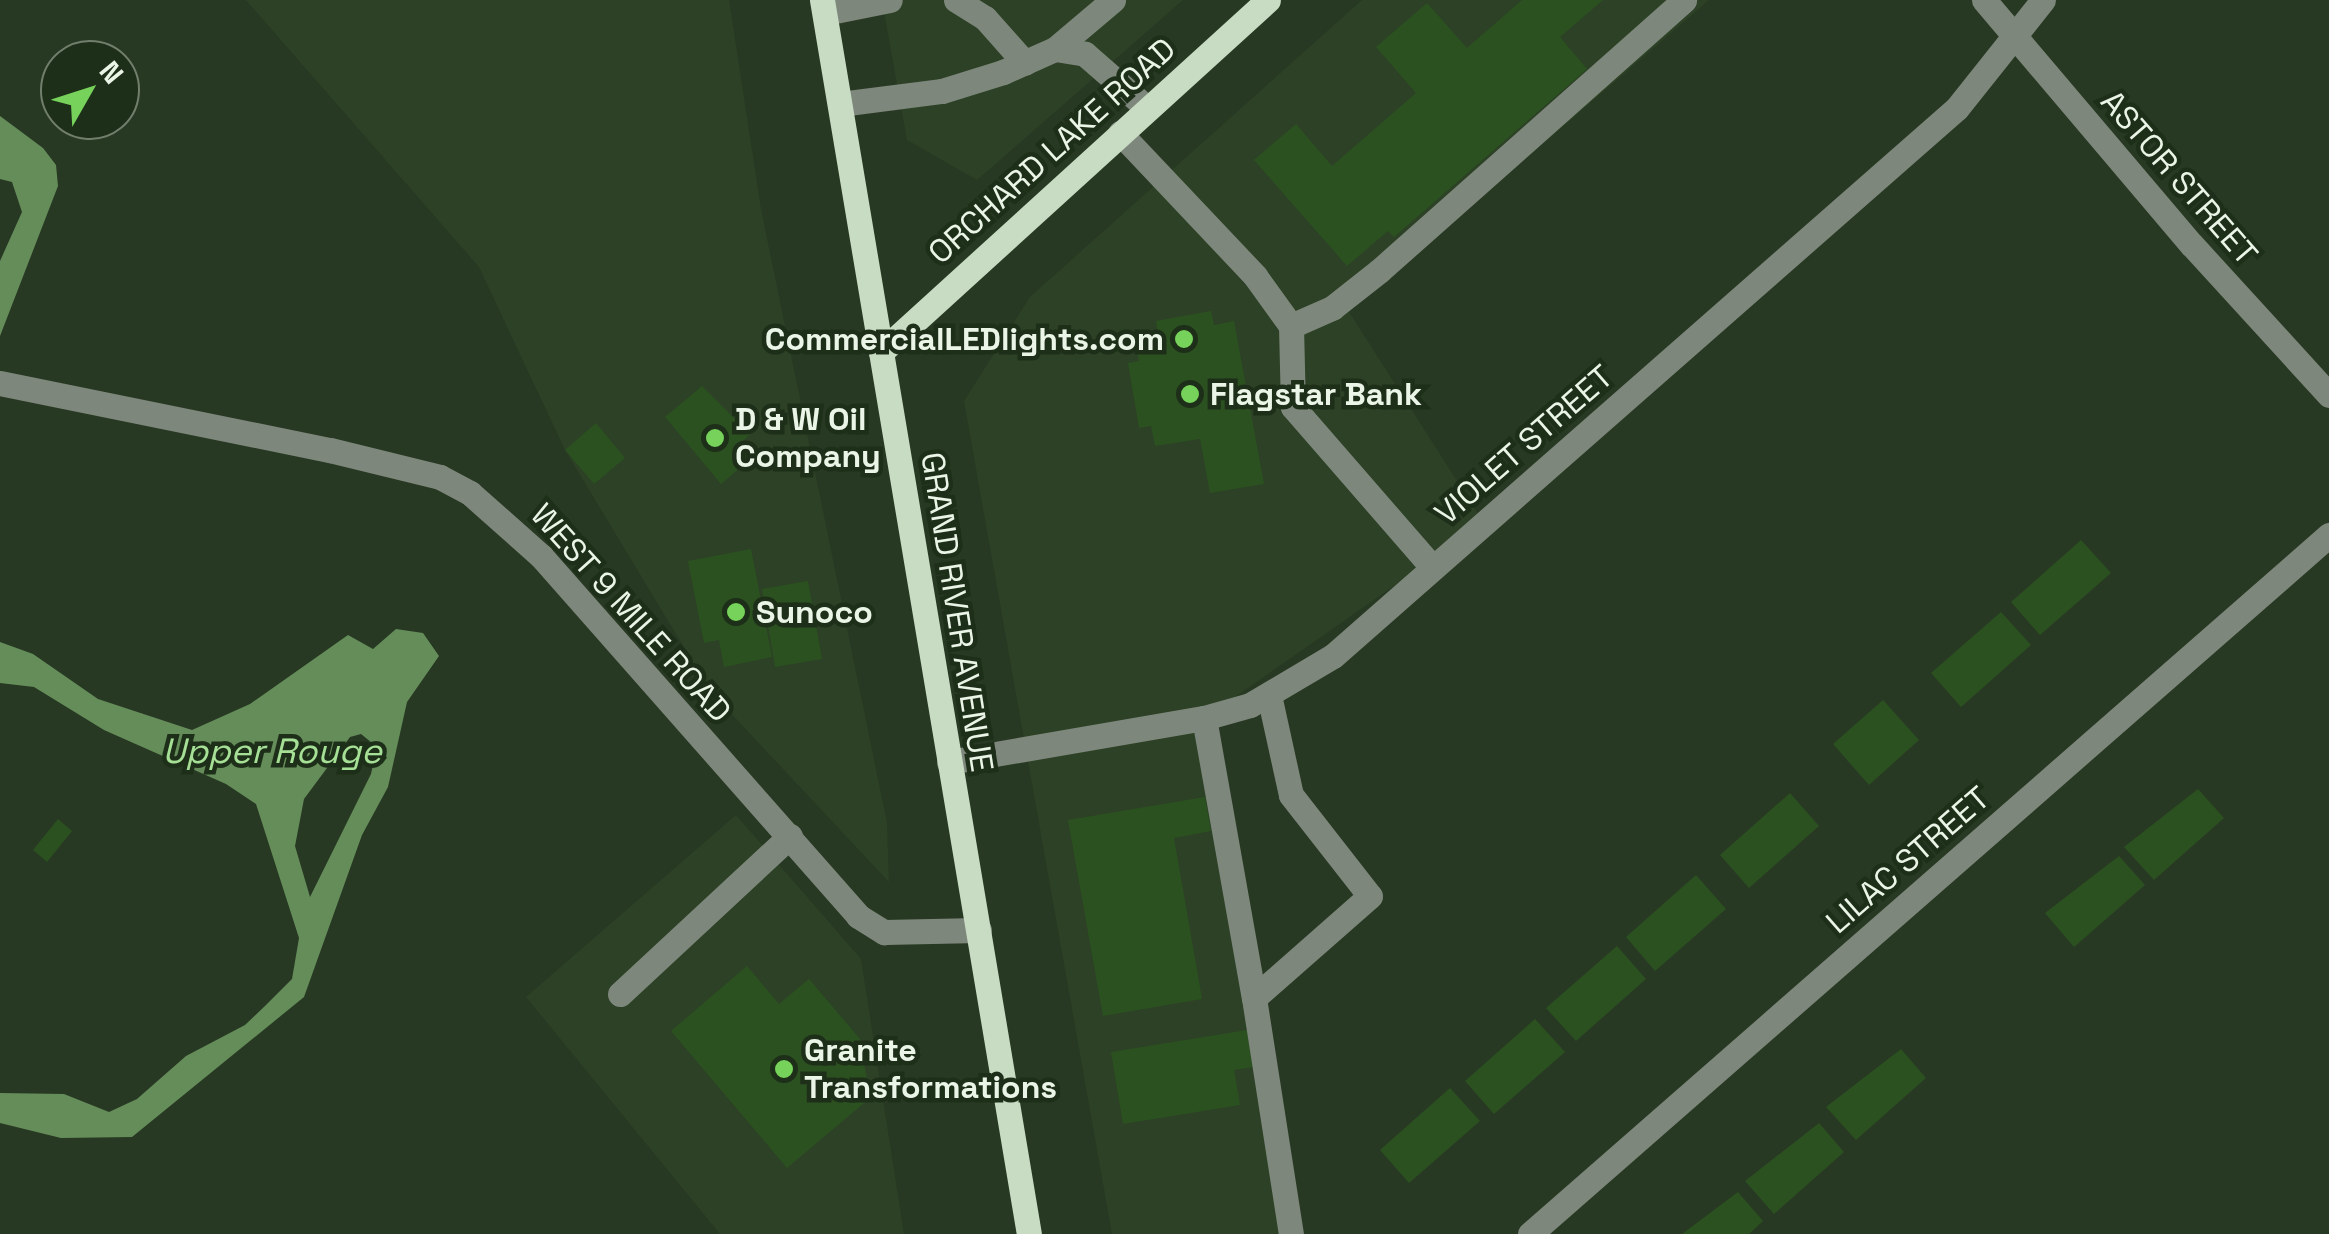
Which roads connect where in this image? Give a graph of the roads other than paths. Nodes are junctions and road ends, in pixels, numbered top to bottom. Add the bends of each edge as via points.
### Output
1 (890, 0) edge
2 (956, 0) edge
3 (1112, 0) edge
4 (1268, 0) edge
5 (1984, 0) edge
6 (2043, 0) edge
7 (1679, 2) edge
8 (824, 6) edge
9 (2017, 38) junction
10 (1055, 49) junction
11 (1025, 63) junction
12 (840, 104) junction
13 (1147, 108) junction
14 (1120, 133) junction
15 (1291, 326) junction
16 (881, 352) junction
17 (0, 383) edge
18 (2329, 395) edge
19 (2329, 534) edge
20 (1433, 568) junction
21 (1269, 695) junction
22 (1204, 718) junction
23 (949, 762) junction
24 (790, 836) junction
25 (978, 930) junction
26 (620, 994) dead end
27 (1254, 998) junction
28 (1030, 1234) edge
29 (1292, 1234) edge
30 (1530, 1234) edge

1 - 8 street
2 - 11 street via 986,18
3 - 10 street
4 - 13 main road, ORCHARD LAKE ROAD
5 - 9 street, ASTOR STREET
6 - 9 street, VIOLET STREET
7 - 15 street via 1380,270 1332,308
8 - 12 main road, GRAND RIVER AVENUE
9 - 18 street, ASTOR STREET
9 - 20 street, VIOLET STREET via 1957,108
10 - 11 street
10 - 13 street via 1085,54
11 - 12 street via 942,91
12 - 16 main road, GRAND RIVER AVENUE
13 - 14 main road, ORCHARD LAKE ROAD
14 - 15 street via 1255,276
14 - 16 main road, ORCHARD LAKE ROAD
15 - 20 street via 1293,407
16 - 23 main road, GRAND RIVER AVENUE
17 - 24 street, WEST 9 MILE ROAD via 330,450 440,478 470,493 541,556
19 - 30 street, LILAC STREET
20 - 21 street, VIOLET STREET via 1333,656
21 - 22 street, VIOLET STREET
21 - 27 street via 1291,795 1370,896
22 - 23 street, VIOLET STREET
22 - 27 street
23 - 25 main road, GRAND RIVER AVENUE
24 - 25 street, WEST 9 MILE ROAD via 858,916 884,932
24 - 26 street
25 - 28 main road, GRAND RIVER AVENUE
27 - 29 street

